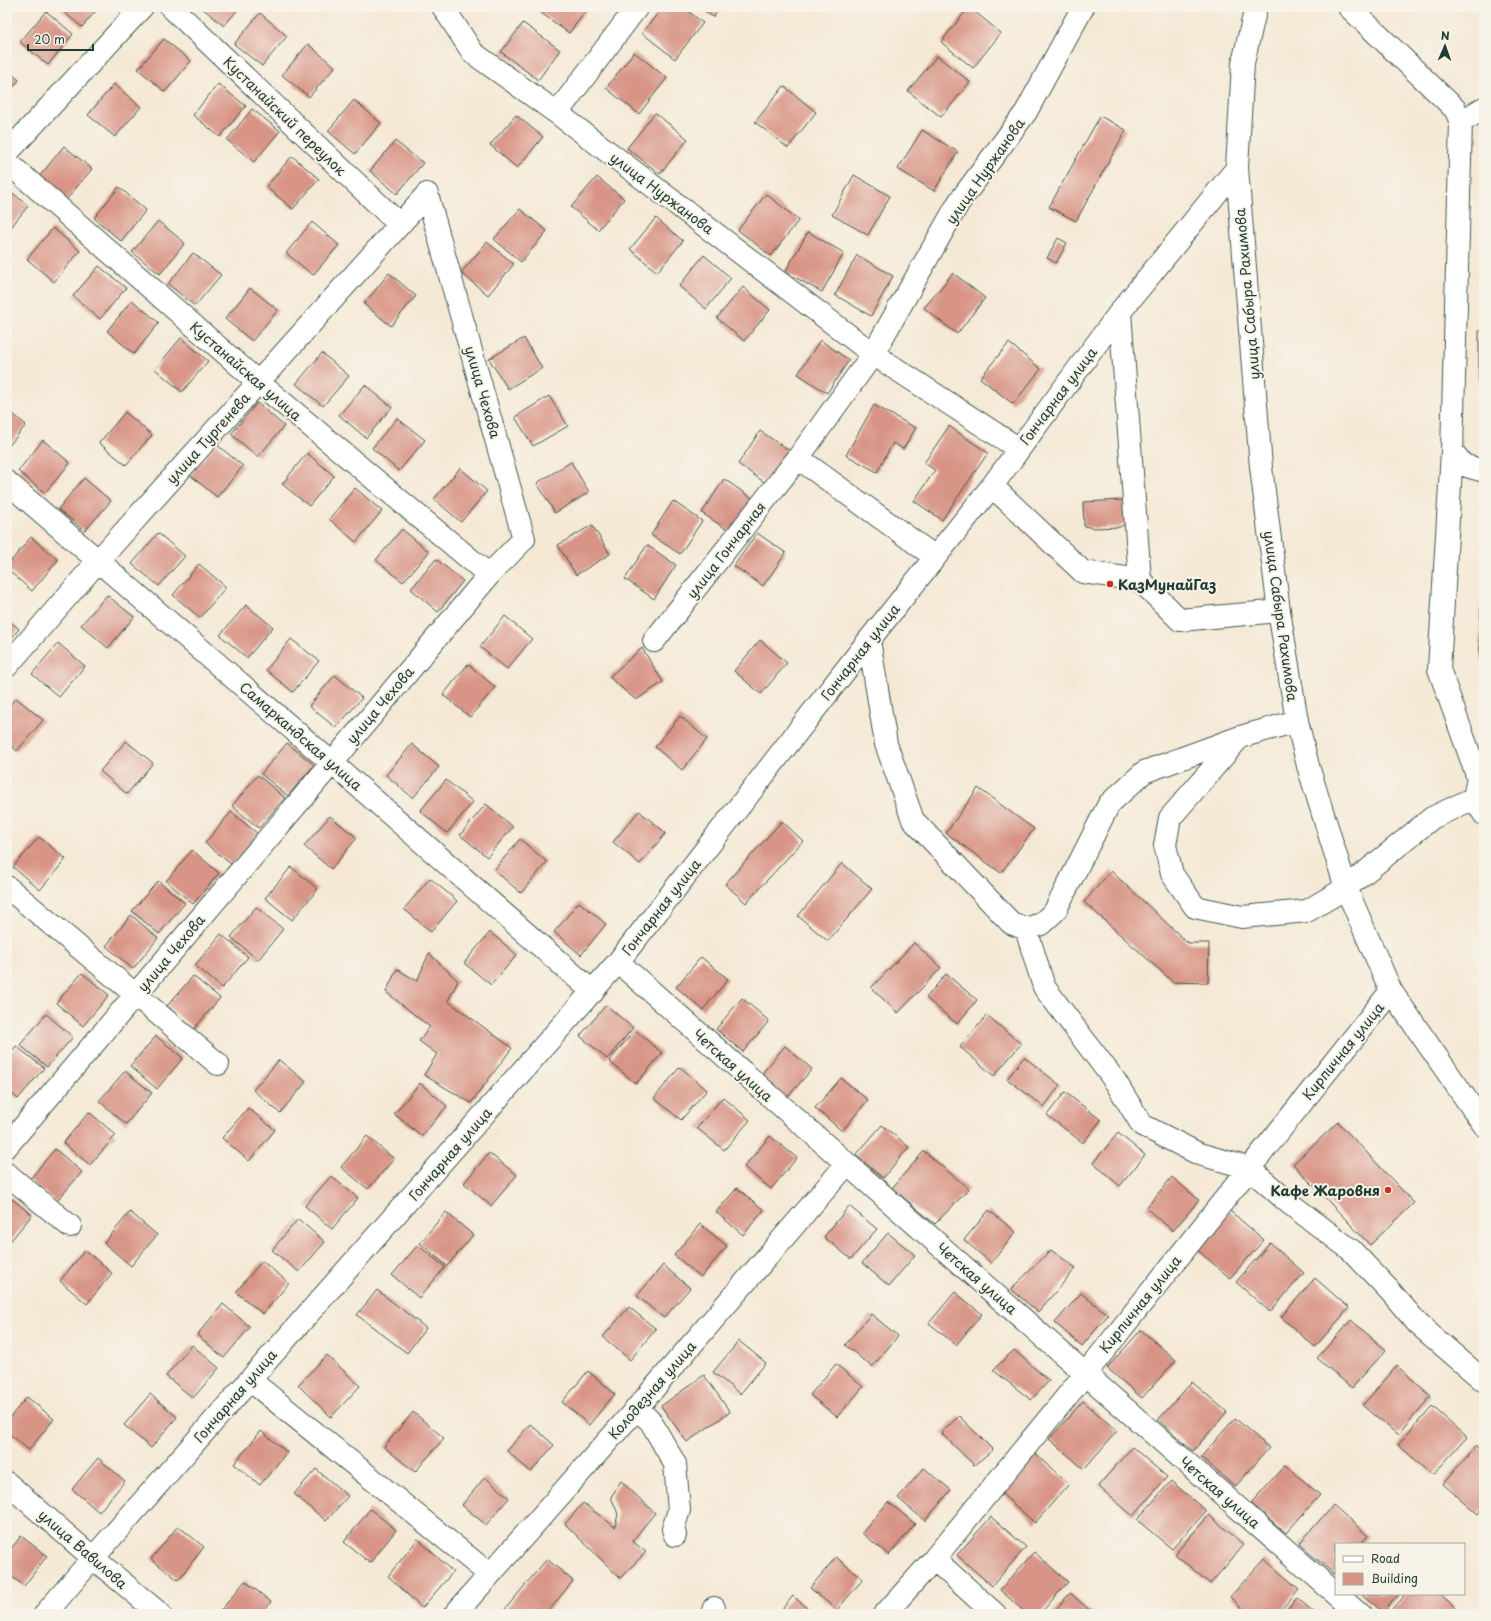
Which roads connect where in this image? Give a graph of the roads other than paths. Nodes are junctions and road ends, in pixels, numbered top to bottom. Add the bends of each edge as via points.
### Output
1 (142, 7) edge
2 (171, 7) edge
3 (443, 7) edge
4 (637, 7) edge
5 (1083, 7) edge
6 (1256, 7) edge
7 (1349, 7) edge
8 (1484, 108) edge
9 (557, 113) junction
10 (1461, 122) junction
11 (7, 153) edge
12 (7, 162) edge
13 (1237, 168) junction
14 (427, 194) joint
15 (399, 224) junction
16 (1120, 312) junction
17 (873, 354) junction
18 (258, 382) junction
19 (1019, 448) junction
20 (1452, 450) junction
21 (798, 458) junction
22 (1484, 471) edge
23 (7, 482) edge
24 (992, 486) junction
25 (935, 557) junction
26 (98, 561) junction
27 (489, 575) junction
28 (1140, 580) junction
29 (1279, 611) junction
30 (869, 640) junction
31 (654, 642) dead end
32 (7, 666) edge
33 (1297, 721) junction
34 (1240, 737) junction
35 (332, 763) junction
36 (1479, 806) edge
37 (7, 887) edge
38 (1346, 888) junction
39 (1026, 929) junction
40 (618, 962) junction
41 (1391, 991) junction
42 (593, 992) junction
43 (135, 996) junction
44 (218, 1064) dead end
45 (1484, 1125) edge
46 (7, 1146) edge
47 (846, 1165) junction
48 (1249, 1168) junction
49 (7, 1174) edge
50 (70, 1226) dead end
51 (1086, 1373) junction
52 (250, 1380) junction
53 (1484, 1381) edge
54 (637, 1408) junction
55 (7, 1483) edge
56 (675, 1535) dead end
57 (92, 1558) junction
58 (934, 1559) junction
59 (489, 1574) junction
60 (1335, 1593) edge
61 (1337, 1595) edge
62 (45, 1614) edge
63 (160, 1614) edge
64 (455, 1614) edge
65 (885, 1614) edge
66 (995, 1614) edge
67 (1359, 1614) edge

1 - 11 street
2 - 15 street, Кустанайский переулок
3 - 9 street, улица Нуржанова via 473,53
4 - 9 street
5 - 17 street, улица Нуржанова via 1026,112 960,202
6 - 13 street, улица Сабыра Рахимова via 1243,63
7 - 10 street via 1455,109
8 - 10 street
9 - 17 street, улица Нуржанова
10 - 20 street
12 - 18 street, Кустанайская улица
13 - 16 street, Гончарная улица
13 - 29 street, улица Сабыра Рахимова via 1261,467
14 - 15 street, улица Тургенева
14 - 27 street, улица Чехова via 524,539
15 - 18 street, улица Тургенева
16 - 19 street, Гончарная улица
16 - 28 street
17 - 19 street, улица Нуржанова
17 - 21 street, улица Гончарная
18 - 26 street, улица Тургенева
18 - 27 street, Кустанайская улица
19 - 24 street, Гончарная улица
20 - 22 street via 1463,466
20 - 36 street via 1439,669 1478,778
21 - 25 street
21 - 31 street, улица Гончарная
23 - 26 street, Самаркандская улица
24 - 25 street, Гончарная улица
24 - 28 street via 1083,572
25 - 30 street, Гончарная улица
26 - 32 street, улица Тургенева
26 - 35 street, Самаркандская улица
27 - 35 street, улица Чехова
28 - 29 street via 1180,620
29 - 33 street, улица Сабыра Рахимова
30 - 39 street via 886,744 913,820 1011,923
30 - 40 street, Гончарная улица
33 - 34 street
33 - 38 street, улица Сабыра Рахимова via 1308,766
34 - 38 street via 1170,818 1165,845 1172,874 1195,907 1242,917 1307,911
34 - 39 street via 1139,776 1109,804 1055,911 1041,924
35 - 42 street, Самаркандская улица
35 - 43 street, улица Чехова
36 - 38 street via 1432,818
37 - 43 street
38 - 41 street, улица Сабыра Рахимова
39 - 48 street via 1044,987 1115,1081 1142,1125 1199,1154
40 - 42 street, Гончарная улица
40 - 47 street, Четская улица
41 - 45 street, улица Сабыра Рахимова
41 - 48 street, Кирпичная улица
42 - 52 street, Гончарная улица
43 - 44 street
43 - 46 street, улица Чехова
47 - 51 street, Четская улица
47 - 54 street, Колодезная улица
48 - 51 street, Кирпичная улица
48 - 53 street via 1351,1250 1418,1324
49 - 50 street
51 - 58 street, Кирпичная улица
51 - 60 street, Четская улица
52 - 57 street, Гончарная улица
52 - 59 street
54 - 56 street via 651,1422 675,1464 679,1510 673,1529
54 - 59 street, Колодезная улица
55 - 57 street, улица Вавилова
57 - 62 street, Гончарная улица
57 - 63 street, улица Вавилова
58 - 65 street, Кирпичная улица
58 - 66 street
59 - 64 street, Колодезная улица
61 - 67 street, Четская улица

